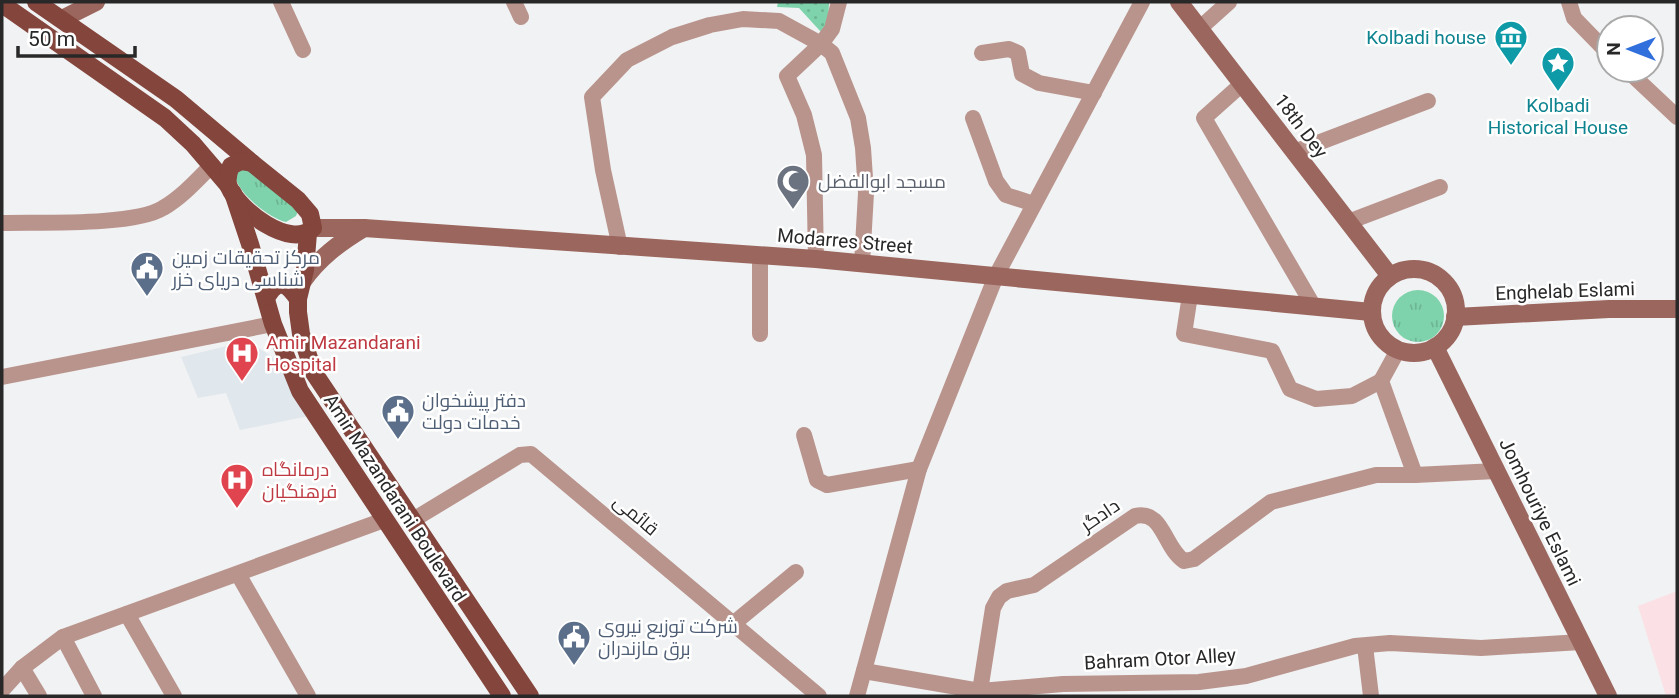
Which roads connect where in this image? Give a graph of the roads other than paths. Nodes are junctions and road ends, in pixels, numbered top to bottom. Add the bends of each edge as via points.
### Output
1 (36, 2) edge
2 (281, 2) edge
3 (839, 2) edge
4 (1142, 2) edge
5 (1179, 2) edge
6 (1229, 2) edge
7 (1569, 2) edge
8 (84, 4) edge
9 (2, 5) edge
10 (62, 19) junction
11 (1199, 29) junction
12 (1595, 40) edge
13 (821, 44) junction
14 (303, 51) dead end
15 (982, 53) dead end
16 (1242, 84) junction
17 (1642, 84) edge
18 (1094, 93) junction
19 (1428, 101) dead end
20 (1677, 117) edge
21 (973, 118) dead end
22 (1294, 152) junction
23 (252, 163) junction
24 (212, 165) junction
25 (1440, 187) dead end
26 (230, 189) junction
27 (1034, 204) junction
28 (1348, 222) junction
29 (2, 223) edge
30 (364, 228) junction
31 (310, 231) junction
32 (620, 247) junction
33 (760, 255) junction
34 (816, 259) junction
35 (862, 263) junction
36 (996, 276) junction
37 (1390, 276) junction
38 (300, 291) junction
39 (1190, 295) junction
40 (266, 298) junction
41 (1314, 306) junction
42 (1677, 309) edge
43 (1371, 312) junction
44 (1455, 317) junction
45 (273, 324) junction
46 (760, 334) dead end
47 (1435, 347) junction
48 (1398, 350) junction
49 (2, 377) edge
50 (1381, 380) junction
51 (804, 435) dead end
52 (919, 469) junction
53 (1496, 471) junction
54 (1415, 475) junction
55 (384, 520) junction
56 (413, 520) junction
57 (796, 572) dead end
58 (238, 574) junction
59 (127, 614) junction
60 (733, 624) junction
61 (63, 636) junction
62 (1581, 642) junction
63 (1365, 646) junction
64 (22, 668) junction
65 (864, 671) junction
66 (2, 690) edge
67 (980, 691) junction
68 (39, 696) edge
69 (94, 696) edge
70 (174, 696) edge
71 (308, 696) edge
72 (502, 696) edge
73 (530, 696) edge
74 (819, 696) edge
75 (857, 696) edge
76 (1371, 696) edge
77 (1608, 696) edge

1 - 10 main road
2 - 14 street
3 - 13 street via 832,29
4 - 18 street
5 - 11 main road, 18th Dey
6 - 11 street
7 - 12 street via 1574,18
8 - 10 main road
9 - 24 main road via 165,118
10 - 23 main road via 176,99
11 - 16 main road, 18th Dey
13 - 32 street via 779,21 743,19 672,37 627,60 592,97
13 - 34 street via 787,76 814,155
13 - 35 street via 832,53 858,118 866,193
15 - 18 street via 1018,53 1022,74 1040,83
16 - 22 main road, 18th Dey
16 - 41 street via 1204,117
17 - 20 street
18 - 27 street
19 - 22 street
21 - 27 street via 996,181 1006,195
22 - 28 main road, 18th Dey
23 - 26 main road via 231,166 227,176
23 - 31 main road via 310,214
24 - 26 main road
24 - 29 street via 162,210 134,219
25 - 28 street
26 - 31 main road via 278,231 291,235
26 - 40 main road, Amir Mazandarani Boulevard
27 - 36 street
28 - 37 main road, 18th Dey
30 - 31 main road, Modarres Street
30 - 32 main road, Modarres Street
30 - 38 main road via 328,251 313,266
31 - 38 main road, Amir Mazandarani Boulevard
32 - 33 main road, Modarres Street
33 - 34 main road, Modarres Street
33 - 46 street
34 - 35 main road, Modarres Street
35 - 36 main road, Modarres Street
36 - 39 main road, Modarres Street
36 - 52 street
37 - 43 main road via 1373,298
37 - 44 main road via 1418,269 1436,275 1454,298
38 - 40 main road via 276,284
38 - 56 main road, Amir Mazandarani Boulevard via 301,334 314,373
39 - 41 main road, Modarres Street
39 - 50 street via 1184,334 1272,351 1290,388 1316,399 1352,396
40 - 45 main road, Amir Mazandarani Boulevard
41 - 43 main road, Modarres Street
42 - 44 main road, Enghelab Eslami
43 - 48 main road via 1379,335
44 - 47 main road via 1448,334
45 - 49 street
45 - 55 main road, Amir Mazandarani Boulevard via 300,391
47 - 48 main road via 1424,352
47 - 53 main road, Jomhouriye Eslami
48 - 50 street
50 - 54 street
51 - 52 street via 817,480 827,485
52 - 65 street
53 - 54 street
53 - 62 main road, Jomhouriye Eslami
54 - 67 street, دادگر via 1376,475 1271,502 1184,561 1176,556 1154,517 1135,516 1034,585 999,597 993,608
55 - 58 street
55 - 72 main road, Amir Mazandarani Boulevard
56 - 60 street, قائمی via 520,455 531,454
56 - 73 main road, Amir Mazandarani Boulevard
57 - 60 street
58 - 59 street
58 - 71 street
59 - 61 street
59 - 70 street
60 - 74 street, قائمی
61 - 64 street
61 - 69 street
62 - 63 street, Bahram Otor Alley via 1481,648
62 - 77 main road, Jomhouriye Eslami
63 - 67 street, Bahram Otor Alley via 1246,677
63 - 76 street
64 - 66 street
64 - 68 street
65 - 67 street, Bahram Otor Alley
65 - 75 street

